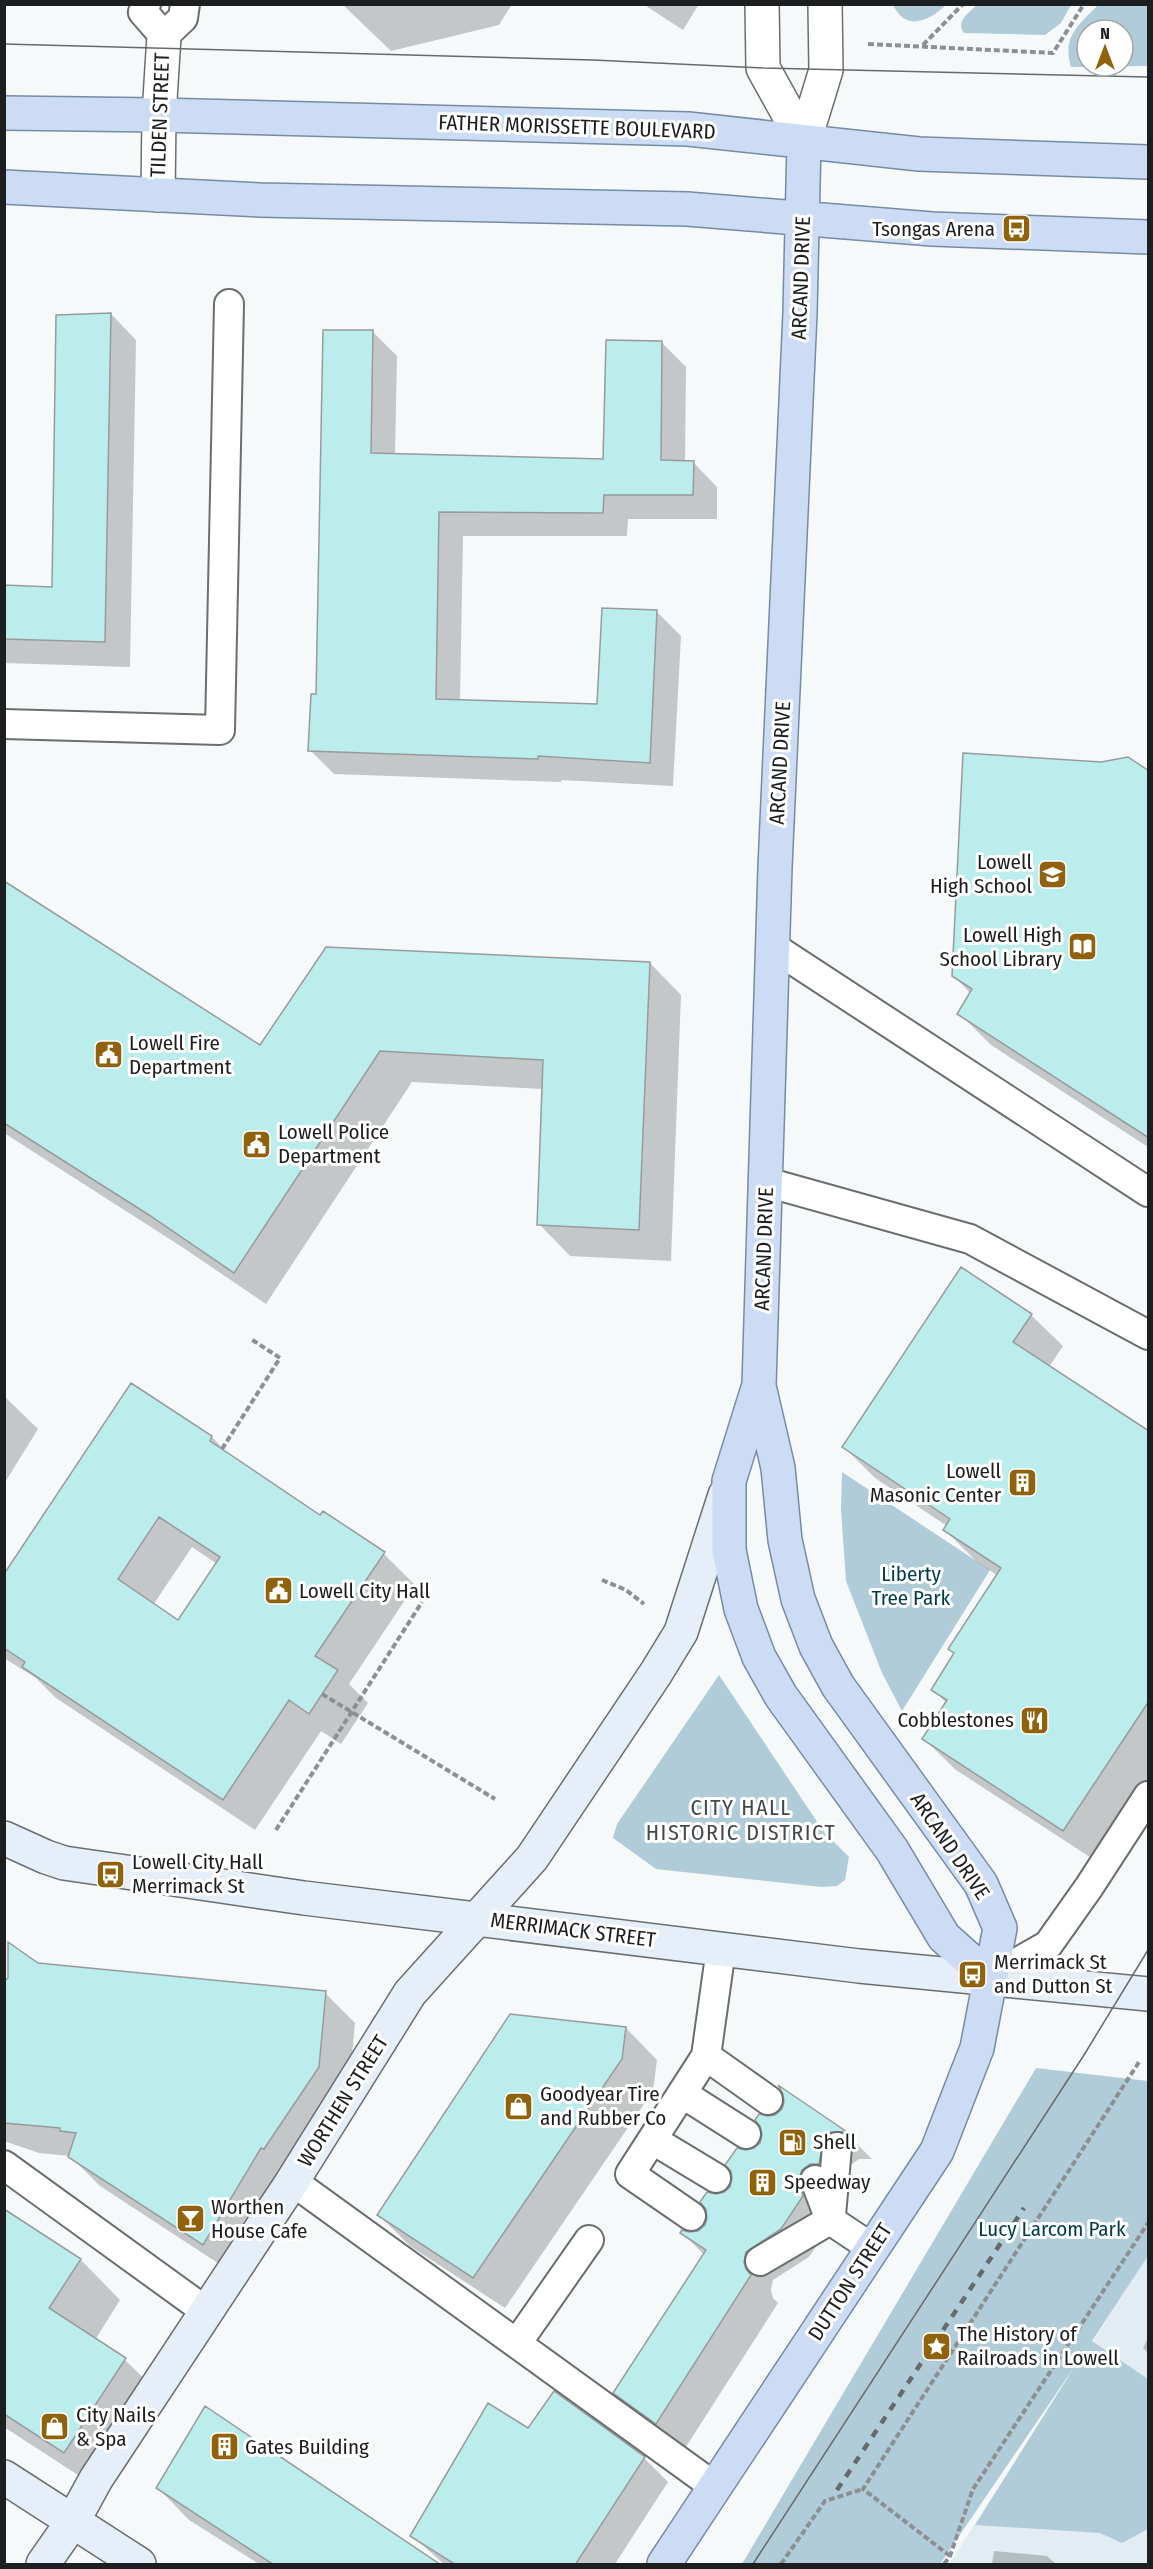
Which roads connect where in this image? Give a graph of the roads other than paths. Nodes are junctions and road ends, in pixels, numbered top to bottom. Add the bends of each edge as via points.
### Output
1 (146, 4) edge
2 (185, 4) edge
3 (762, 4) edge
4 (825, 4) edge
5 (164, 36) junction
6 (4, 113) edge
7 (159, 115) junction
8 (804, 142) junction
9 (1149, 162) edge
10 (4, 187) edge
11 (158, 195) junction
12 (804, 220) junction
13 (1149, 237) edge
14 (229, 304) dead end
15 (4, 724) edge
16 (773, 947) junction
17 (766, 1182) junction
18 (1149, 1192) edge
19 (1149, 1335) edge
20 (759, 1386) junction
21 (729, 1482) junction
22 (1149, 1796) edge
23 (8, 1848) edge
24 (479, 1919) junction
25 (721, 1948) junction
26 (990, 1978) junction
27 (1149, 1994) edge
28 (706, 2056) junction
29 (683, 2094) junction
30 (768, 2100) dead end
31 (746, 2134) dead end
32 (652, 2140) junction
33 (837, 2147) dead end
34 (4, 2165) edge
35 (716, 2178) dead end
36 (814, 2180) dead end
37 (292, 2181) junction
38 (691, 2216) dead end
39 (830, 2220) junction
40 (784, 2225) dead end
41 (590, 2240) dead end
42 (872, 2248) junction
43 (760, 2261) dead end
44 (207, 2312) junction
45 (517, 2343) junction
46 (4, 2477) edge
47 (714, 2487) junction
48 (73, 2521) junction
49 (43, 2565) edge
50 (139, 2565) edge
51 (664, 2565) edge

1 - 5 lane via 143,12
2 - 5 lane via 183,18
3 - 8 street, ARCAND DRIVE via 763,68
4 - 8 street, ARCAND DRIVE via 826,70
5 - 7 street, TILDEN STREET
6 - 7 main road, FATHER MORISSETTE BOULEVARD
7 - 8 main road, FATHER MORISSETTE BOULEVARD via 688,129
7 - 11 street, TILDEN STREET
8 - 9 main road, FATHER MORISSETTE BOULEVARD via 919,154
8 - 12 main road, ARCAND DRIVE
10 - 11 main road
11 - 12 main road via 687,209
12 - 13 main road via 943,230
12 - 16 main road, ARCAND DRIVE
14 - 15 lane via 220,730
16 - 17 main road, ARCAND DRIVE
16 - 18 lane
17 - 19 lane via 970,1239
17 - 20 main road, ARCAND DRIVE
20 - 21 main road, ARCAND DRIVE
20 - 26 main road, ARCAND DRIVE via 778,1468 798,1599 816,1646 838,1686 981,1884 1000,1928
21 - 24 main road, ARCAND DRIVE via 681,1632 532,1858
21 - 26 main road, ARCAND DRIVE via 729,1550 741,1609 759,1657 781,1696 892,1850 944,1937
22 - 26 lane via 1048,1945
23 - 24 main road, MERRIMACK STREET via 64,1863
24 - 25 main road, MERRIMACK STREET
24 - 37 main road, WORTHEN STREET via 410,1993
25 - 26 main road, MERRIMACK STREET
25 - 28 lane
26 - 27 main road, MERRIMACK STREET
26 - 42 main road, DUTTON STREET via 976,2048 937,2151
28 - 29 lane
28 - 30 lane
29 - 31 lane
29 - 32 lane
32 - 35 lane
32 - 38 lane via 630,2174
33 - 39 lane
34 - 44 lane
36 - 39 lane
37 - 44 main road, WORTHEN STREET
37 - 45 lane
39 - 40 lane
39 - 42 lane
39 - 43 lane
41 - 45 lane
42 - 47 main road, DUTTON STREET
44 - 48 main road, WORTHEN STREET via 96,2479
45 - 47 lane
46 - 48 main road
47 - 51 main road, DUTTON STREET
48 - 49 main road, WORTHEN STREET
48 - 50 main road

